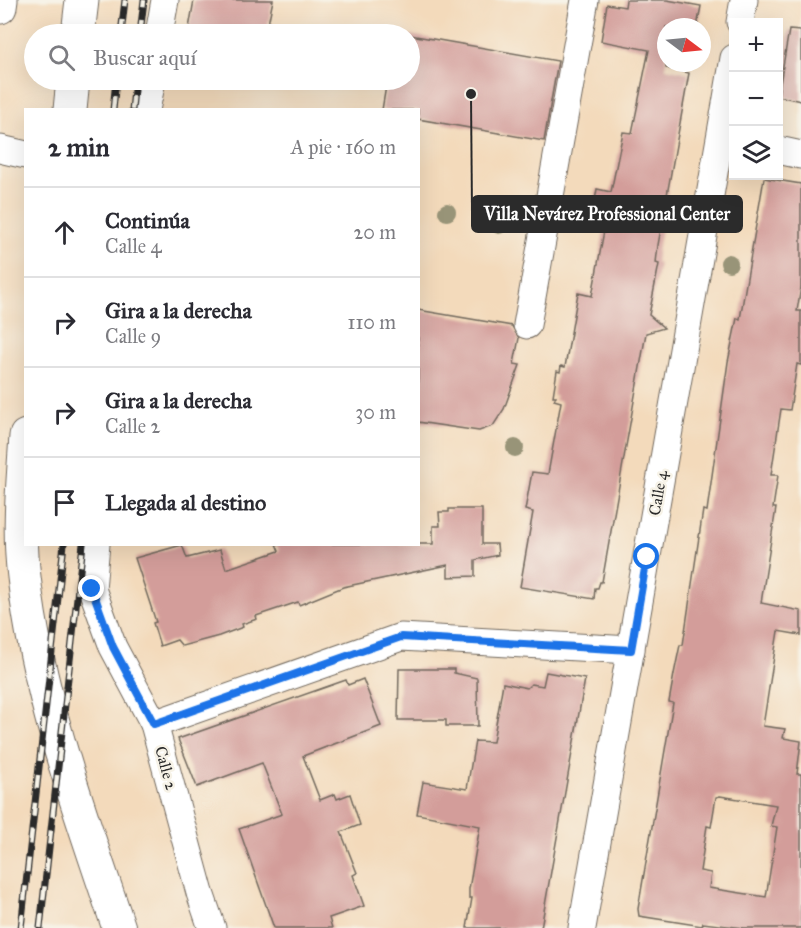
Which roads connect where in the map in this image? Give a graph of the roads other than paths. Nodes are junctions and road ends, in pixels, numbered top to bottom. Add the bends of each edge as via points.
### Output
1 (1, 0) edge
2 (82, 0) edge
3 (165, 0) edge
4 (585, 0) edge
5 (744, 0) edge
6 (0, 7) edge
7 (741, 18) edge
8 (79, 24) edge
9 (161, 24) edge
10 (733, 72) edge
11 (72, 90) edge
12 (150, 90) edge
13 (70, 108) edge
14 (146, 108) edge
15 (727, 138) edge
16 (0, 148) edge
17 (783, 151) edge
18 (24, 154) edge
19 (801, 155) edge
20 (527, 325) dead end
21 (24, 463) edge
22 (96, 546) edge
23 (631, 650) junction
24 (154, 724) junction
25 (119, 928) edge
26 (212, 928) edge
27 (582, 928) edge

1 - 6 main road
2 - 8 main road
3 - 9 street
4 - 20 street
5 - 7 street
10 - 15 street, Calle 4
11 - 13 main road
12 - 14 street
15 - 23 street, Calle 4
16 - 18 street
17 - 19 street
21 - 25 main road via 20,518 23,576 39,676
22 - 24 street, Calle 2 via 92,589 113,647
23 - 24 street via 401,637
23 - 27 street, Calle 4
24 - 26 street, Calle 2

